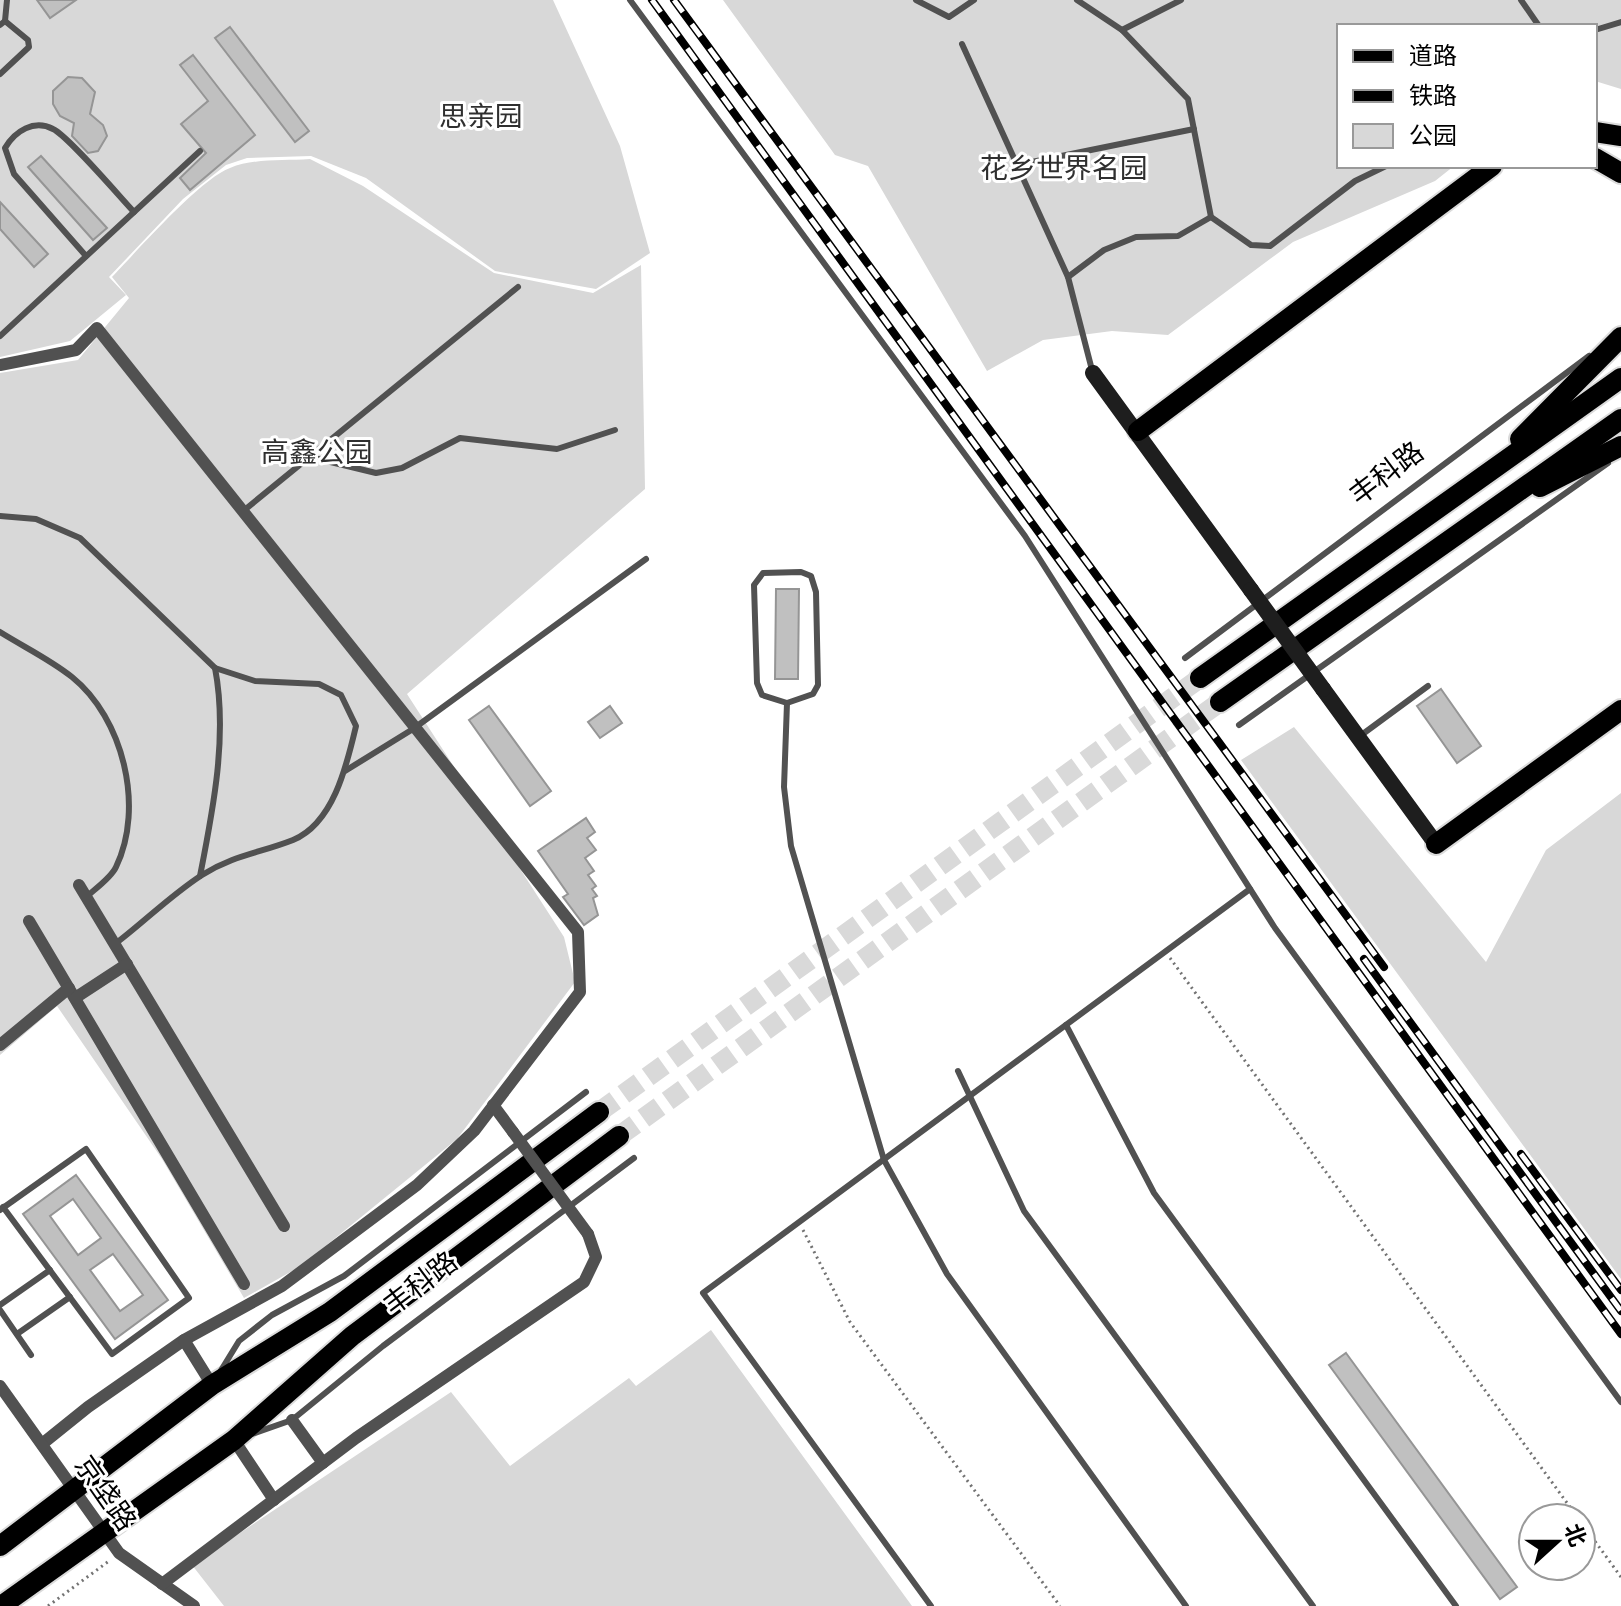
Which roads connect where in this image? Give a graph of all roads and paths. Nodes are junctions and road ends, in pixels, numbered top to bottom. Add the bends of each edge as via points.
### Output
1 (7, 0) edge
2 (630, 0) edge
3 (916, 0) edge
4 (974, 0) edge
5 (1077, 0) edge
6 (1181, 0) edge
7 (1521, 0) edge
8 (1621, 22) edge
9 (2, 23) edge
10 (1538, 24) edge
11 (1597, 29) edge
12 (1122, 30) junction
13 (962, 44) dead end
14 (0, 74) edge
15 (1194, 129) junction
16 (1597, 132) edge
17 (1621, 136) edge
18 (200, 151) dead end
19 (1597, 159) edge
20 (1017, 165) junction
21 (1382, 168) edge
22 (1489, 168) edge
23 (1621, 173) edge
24 (134, 212) junction
25 (1211, 217) junction
26 (86, 256) junction
27 (1068, 277) junction
28 (518, 287) dead end
29 (1621, 334) edge
30 (0, 336) edge
31 (0, 365) edge
32 (1093, 373) joint
33 (1621, 378) edge
34 (1621, 419) edge
35 (615, 430) dead end
36 (1138, 431) junction
37 (1621, 446) edge
38 (1621, 454) edge
39 (310, 457) junction
40 (1479, 480) junction
41 (1493, 509) junction
42 (242, 512) junction
43 (0, 516) edge
44 (646, 559) dead end
45 (0, 632) edge
46 (1185, 658) dead end
47 (215, 668) junction
48 (1200, 678) tunnel mouth
49 (1428, 686) dead end
50 (1220, 702) tunnel mouth
51 (787, 703) junction
52 (1621, 710) edge
53 (1239, 725) dead end
54 (413, 729) junction
55 (1358, 737) junction
56 (345, 771) junction
57 (1436, 844) joint
58 (200, 876) junction
59 (79, 885) dead end
60 (1250, 889) junction
61 (86, 897) junction
62 (29, 921) dead end
63 (115, 945) junction
64 (1166, 952) junction
65 (127, 964) junction
66 (72, 993) junction
67 (1066, 1025) junction
68 (0, 1045) edge
69 (958, 1071) dead end
70 (586, 1092) dead end
71 (968, 1098) junction
72 (493, 1105) junction
73 (599, 1112) tunnel mouth
74 (619, 1136) tunnel mouth
75 (634, 1158) dead end
76 (884, 1160) junction
77 (2, 1208) edge
78 (799, 1222) junction
79 (284, 1226) dead end
80 (50, 1270) junction
81 (244, 1284) dead end
82 (70, 1297) junction
83 (0, 1308) edge
84 (7, 1320) junction
85 (0, 1326) edge
86 (17, 1334) junction
87 (184, 1340) junction
88 (31, 1355) dead end
89 (212, 1385) junction
90 (0, 1386) edge
91 (1621, 1402) edge
92 (292, 1420) junction
93 (234, 1440) junction
94 (42, 1444) junction
95 (323, 1463) junction
96 (74, 1489) junction
97 (274, 1500) junction
98 (1567, 1502) edge
99 (105, 1532) junction
100 (1597, 1544) edge
101 (0, 1546) edge
102 (119, 1553) junction
103 (1621, 1577) edge
104 (162, 1584) junction
105 (1, 1606) edge
106 (48, 1606) edge
107 (194, 1606) edge
108 (931, 1606) edge
109 (1060, 1606) edge
110 (1186, 1606) edge
111 (1313, 1606) edge
112 (1456, 1606) edge

1 - 9 lane
2 - 60 lane via 1025,536
3 - 4 lane via 949,17
5 - 12 lane
6 - 12 lane
7 - 10 lane
8 - 11 lane
9 - 14 lane via 28,40 29,47
12 - 15 lane via 1188,99
13 - 20 lane
15 - 20 lane
15 - 25 lane
16 - 17 main road
18 - 24 lane
19 - 23 main road
20 - 27 lane
21 - 25 lane via 1355,181 1270,246 1251,245
22 - 36 main road
24 - 26 lane
24 - 26 lane via 54,129 33,125 13,134 5,148 14,174
25 - 27 lane via 1178,236 1136,237 1104,250
26 - 30 lane
27 - 32 lane
28 - 39 lane
29 - 40 main road
29 - 46 lane, 丰科路
31 - 42 street via 76,350 97,328
32 - 36 street
33 - 40 main road, 丰科路
34 - 41 main road
35 - 39 lane via 557,449 460,438 402,468 376,473
36 - 55 street, bridge
37 - 41 main road
38 - 53 lane
39 - 42 lane
40 - 48 main road, 丰科路
41 - 50 main road
42 - 54 street
43 - 47 lane via 36,519 80,538
44 - 54 lane
45 - 61 lane via 73,678 112,723 129,783 125,830 116,868
47 - 56 lane via 255,681 319,684 341,695 356,726
47 - 58 lane via 221,697 214,797
49 - 55 lane
51 - 51 lane via 762,695 757,683 754,585 763,573 801,572 811,576 816,592 818,685 813,694
51 - 76 lane via 784,787 791,846
52 - 57 main road
54 - 56 lane
54 - 72 street via 578,932 580,992
55 - 57 street
56 - 58 lane via 322,816 295,839 240,854
58 - 63 lane
59 - 61 street
60 - 64 lane
60 - 91 lane
61 - 63 street
62 - 66 street
63 - 65 street
64 - 67 lane
64 - 98 path
65 - 66 street
65 - 79 street
66 - 68 street
66 - 81 street
67 - 71 lane
67 - 112 lane via 1154,1193
69 - 71 lane
70 - 89 lane, 丰科路 via 344,1276 272,1315 239,1341
71 - 76 lane
71 - 111 lane via 1024,1211
72 - 87 street via 474,1131 417,1185 282,1286
72 - 95 street, bridge via 588,1234 596,1257 584,1282
73 - 89 main road, 丰科路 via 330,1312
74 - 93 main road, 丰科路 via 352,1336
75 - 92 lane, 丰科路
76 - 78 lane
76 - 110 lane via 947,1274
77 - 80 lane
77 - 82 lane via 86,1149 189,1298 112,1354
78 - 108 lane via 703,1293
78 - 109 path via 850,1322
80 - 82 lane
80 - 83 lane
82 - 86 lane
83 - 84 lane
84 - 85 lane
84 - 86 lane
86 - 88 lane
87 - 89 street
87 - 94 street
89 - 96 main road, 丰科路
90 - 94 street, 京垡路
92 - 93 lane, 丰科路
92 - 95 street
93 - 97 street
93 - 99 main road, 丰科路
94 - 96 street, 京垡路
95 - 97 street
96 - 99 street, 京垡路
96 - 101 main road, 丰科路
97 - 104 street
99 - 102 street, 京垡路
99 - 105 main road, 丰科路
100 - 103 path
102 - 104 street, 京垡路
102 - 106 path
104 - 107 street, 京垡路

